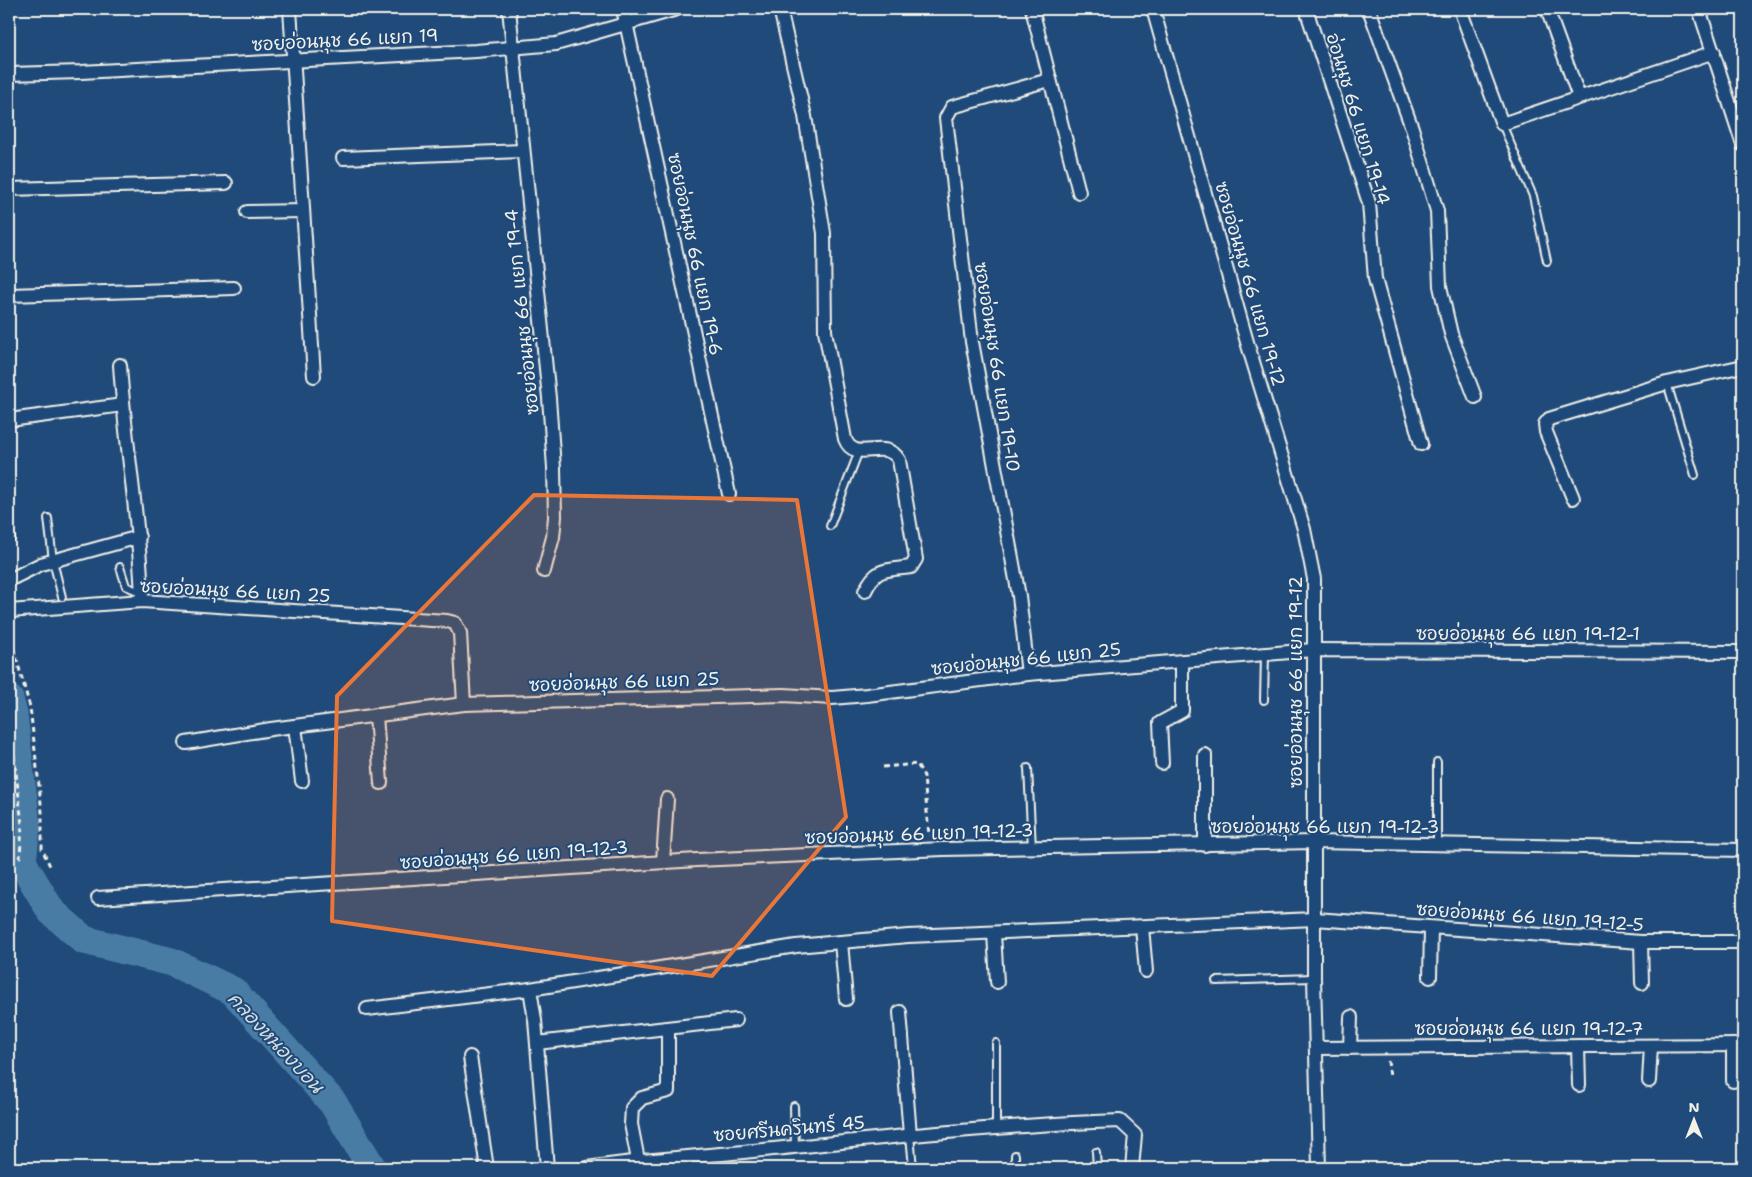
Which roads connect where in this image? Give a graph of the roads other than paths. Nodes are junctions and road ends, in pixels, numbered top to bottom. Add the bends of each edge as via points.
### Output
1 (290, 9) edge
2 (509, 9) edge
3 (623, 9) edge
4 (677, 9) edge
5 (780, 9) edge
6 (1032, 9) edge
7 (1153, 9) edge
8 (1306, 9) edge
9 (1369, 9) edge
10 (1460, 9) edge
11 (1547, 9) edge
12 (1699, 9) edge
13 (626, 22) junction
14 (513, 48) junction
15 (1714, 52) junction
16 (292, 60) junction
17 (9, 74) edge
18 (1049, 80) junction
19 (1580, 97) junction
20 (1502, 124) junction
21 (1743, 145) edge
22 (523, 151) junction
23 (343, 158) dead end
24 (226, 182) dead end
25 (9, 189) edge
26 (1079, 192) dead end
27 (302, 211) junction
28 (247, 212) dead end
29 (1547, 261) dead end
30 (234, 288) dead end
31 (9, 295) edge
32 (120, 365) dead end
33 (1743, 366) edge
34 (314, 376) dead end
35 (1667, 383) junction
36 (1475, 397) dead end
37 (122, 405) junction
38 (9, 420) edge
39 (1421, 444) dead end
40 (859, 451) junction
41 (1695, 474) dead end
42 (729, 494) dead end
43 (1573, 498) dead end
44 (48, 518) dead end
45 (830, 526) dead end
46 (139, 537) junction
47 (53, 560) junction
48 (120, 567) dead end
49 (544, 571) dead end
50 (9, 580) edge
51 (865, 590) dead end
52 (62, 597) dead end
53 (142, 597) junction
54 (9, 611) edge
55 (1313, 650) junction
56 (1743, 652) edge
57 (1265, 654) junction
58 (1182, 662) junction
59 (1028, 674) junction
60 (1264, 700) dead end
61 (464, 704) junction
62 (376, 715) junction
63 (295, 726) junction
64 (186, 743) dead end
65 (1205, 754) dead end
66 (1437, 762) dead end
67 (1162, 763) dead end
68 (1028, 768) dead end
69 (302, 781) dead end
70 (382, 783) dead end
71 (667, 799) dead end
72 (1314, 842) junction
73 (1437, 844) junction
74 (1205, 845) junction
75 (1032, 848) junction
76 (1743, 850) edge
77 (663, 862) junction
78 (98, 898) dead end
79 (1315, 919) junction
80 (1142, 927) junction
81 (1431, 929) junction
82 (994, 934) junction
83 (841, 942) junction
84 (1641, 942) junction
85 (1743, 942) edge
86 (1146, 971) dead end
87 (1430, 977) dead end
88 (1314, 978) junction
89 (1216, 981) dead end
90 (997, 982) dead end
91 (1642, 983) dead end
92 (530, 989) junction
93 (846, 999) dead end
94 (368, 1009) dead end
95 (900, 1012) dead end
96 (1351, 1017) dead end
97 (736, 1020) dead end
98 (668, 1028) junction
99 (537, 1043) junction
100 (996, 1043) dead end
101 (1738, 1045) edge
102 (1578, 1046) junction
103 (1651, 1046) junction
104 (1316, 1048) junction
105 (1350, 1048) junction
106 (470, 1057) dead end
107 (1649, 1081) dead end
108 (1733, 1081) dead end
109 (1579, 1085) dead end
110 (794, 1106) dead end
111 (996, 1129) junction
112 (910, 1135) junction
113 (795, 1147) junction
114 (1096, 1152) dead end
115 (1015, 1155) dead end
116 (638, 1160) junction
117 (487, 1168) edge
118 (547, 1168) edge
119 (587, 1168) edge
120 (913, 1168) edge
121 (1015, 1168) edge
122 (1097, 1168) edge
123 (1132, 1168) edge
124 (1319, 1168) edge

1 - 16 street
2 - 14 street, ซอยอ่อนนุช 66 แยก 19-4
3 - 13 street, ซอยอ่อนนุช 66 แยก 19-6
4 - 13 street, ซอยอ่อนนุช 66 แยก 19
5 - 40 street via 805,116 824,233 826,331 845,439
6 - 18 street
7 - 55 street, ซอยอ่อนนุช 66 แยก 19-12 via 1306,538 1314,579
8 - 39 street, อ่อนนุช 66 แยก 19-14 via 1369,203 1375,279
9 - 36 street via 1438,212 1440,286 1451,334
10 - 20 street
11 - 19 street
12 - 15 street
13 - 14 street, ซอยอ่อนนุช 66 แยก 19 via 556,44
13 - 42 street, ซอยอ่อนนุช 66 แยก 19-6
14 - 16 street, ซอยอ่อนนุช 66 แยก 19
14 - 22 street, ซอยอ่อนนุช 66 แยก 19-4
15 - 19 street
15 - 21 street
16 - 17 street, ซอยอ่อนนุช 66 แยก 19
16 - 27 street
18 - 26 street
18 - 59 street, ซอยอ่อนนุช 66 แยก 19-10 via 952,108 946,118 972,342 1020,596
19 - 20 street
20 - 29 lane via 1533,196
22 - 23 street
22 - 49 street, ซอยอ่อนนุช 66 แยก 19-4 via 554,468 555,517
24 - 25 street
27 - 28 street
27 - 34 street
30 - 31 street
32 - 37 street
33 - 35 street
35 - 41 lane
35 - 43 street via 1549,419 1545,424 1546,432
37 - 38 street
37 - 46 street
40 - 45 lane
40 - 51 street via 889,449 896,454 916,559 911,567 878,572 871,577
44 - 47 lane
46 - 47 street
46 - 53 street
47 - 50 street
47 - 52 lane
48 - 53 lane via 126,586
53 - 54 street, ซอยอ่อนนุช 66 แยก 25
53 - 61 street, ซอยอ่อนนุช 66 แยก 25 via 455,623 460,632
55 - 56 street, ซอยอ่อนนุช 66 แยก 19-12-1
55 - 57 street, ซอยอ่อนนุช 66 แยก 25
55 - 72 street, ซอยอ่อนนุช 66 แยก 19-12
57 - 58 street, ซอยอ่อนนุช 66 แยก 25
57 - 60 lane
58 - 59 street, ซอยอ่อนนุช 66 แยก 25
58 - 67 street via 1182,711 1160,723
59 - 61 street, ซอยอ่อนนุช 66 แยก 25 via 832,698 784,694
61 - 62 street
62 - 63 street
62 - 70 street
63 - 64 street
63 - 69 street
65 - 74 street
66 - 73 lane
68 - 75 lane
71 - 77 street
72 - 73 street, ซอยอ่อนนุช 66 แยก 19-12-3
72 - 74 street, ซอยอ่อนนุช 66 แยก 19-12-3
72 - 79 street, ซอยอ่อนนุช 66 แยก 19-12
73 - 76 street, ซอยอ่อนนุช 66 แยก 19-12-3
74 - 75 street, ซอยอ่อนนุช 66 แยก 19-12-3
75 - 77 street, ซอยอ่อนนุช 66 แยก 19-12-3 via 930,849
77 - 78 street, ซอยอ่อนนุช 66 แยก 19-12-3
79 - 80 street, ซอยอ่อนนุช 66 แยก 19-12-5
79 - 81 street, ซอยอ่อนนุช 66 แยก 19-12-5
79 - 88 street, ซอยอ่อนนุช 66 แยก 19-12
80 - 82 street, ซอยอ่อนนุช 66 แยก 19-12-5
80 - 86 street
81 - 84 street, ซอยอ่อนนุช 66 แยก 19-12-5
81 - 87 street
82 - 83 street, ซอยอ่อนนุช 66 แยก 19-12-5
82 - 90 street
83 - 92 street, ซอยอ่อนนุช 66 แยก 19-12-5 via 796,946
83 - 93 street
84 - 85 street, ซอยอ่อนนุช 66 แยก 19-12-5
84 - 91 street
88 - 89 lane
88 - 104 street, ซอยอ่อนนุช 66 แยก 19-12
92 - 94 street, ซอยอ่อนนุช 66 แยก 19-12-5
92 - 99 street
95 - 112 street
96 - 105 street
97 - 98 street
98 - 99 street
98 - 116 street via 668,1091 642,1098 632,1108 630,1124
99 - 118 street
100 - 111 lane
101 - 103 street, ซอยอ่อนนุช 66 แยก 19-12-7
101 - 108 street
102 - 103 street, ซอยอ่อนนุช 66 แยก 19-12-7
102 - 105 street, ซอยอ่อนนุช 66 แยก 19-12-7
102 - 109 street
103 - 107 street
104 - 105 street, ซอยอ่อนนุช 66 แยก 19-12-7
104 - 124 street, ซอยอ่อนนุช 66 แยก 19-12
106 - 117 street
110 - 113 lane
111 - 112 street, ซอยศรีนครินทร์ 45
111 - 123 street, ซอยศรีนครินทร์ 45 via 1120,1121 1135,1135
112 - 113 street, ซอยศรีนครินทร์ 45
112 - 120 lane
113 - 116 street, ซอยศรีนครินทร์ 45
114 - 122 lane
115 - 121 lane
116 - 119 street, ซอยศรีนครินทร์ 45

